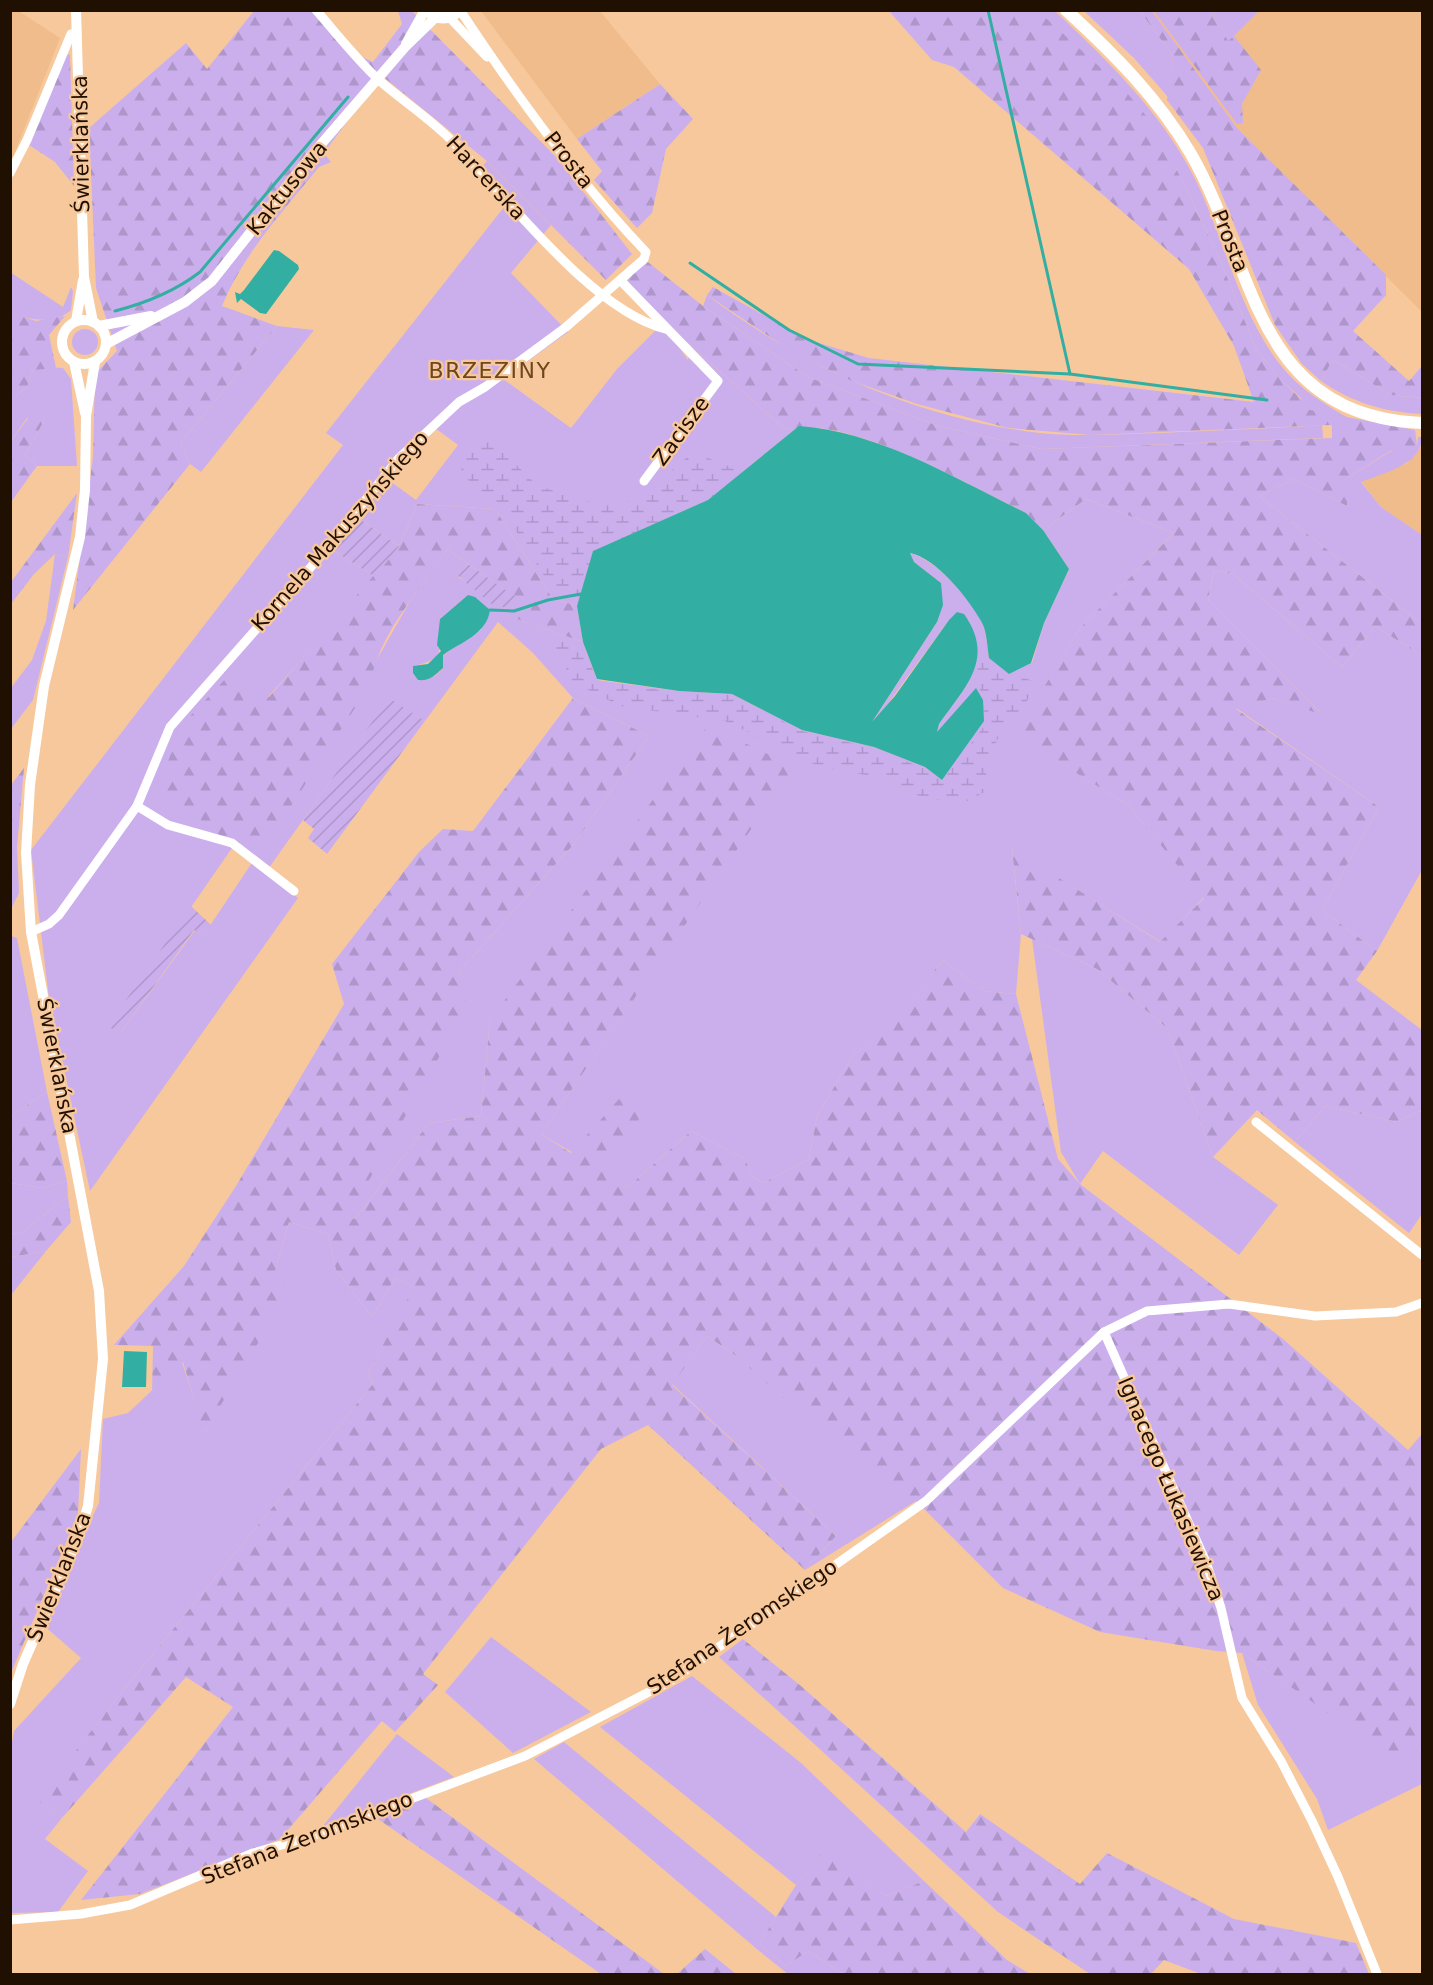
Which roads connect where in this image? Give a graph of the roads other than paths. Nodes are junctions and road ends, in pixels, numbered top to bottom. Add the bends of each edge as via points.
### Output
1 (76, 10) edge
2 (316, 10) edge
3 (1066, 10) edge
4 (443, 13) edge
5 (77, 32) junction
6 (380, 80) junction
7 (10, 173) edge
8 (646, 252) joint
9 (84, 277) junction
10 (621, 282) junction
11 (604, 297) junction
12 (157, 315) junction
13 (76, 321) junction
14 (96, 324) junction
15 (666, 329) junction
16 (106, 344) junction
17 (74, 362) junction
18 (95, 362) junction
19 (718, 381) joint
20 (86, 416) junction
21 (1422, 423) edge
22 (644, 481) dead end
23 (137, 806) junction
24 (294, 891) dead end
25 (31, 932) junction
26 (1256, 1122) dead end
27 (1422, 1255) edge
28 (1422, 1303) edge
29 (1104, 1332) junction
30 (10, 1704) edge
31 (10, 1920) edge
32 (1377, 1974) edge

1 - 5 street, Świerklańska
2 - 6 street, Harcerska
3 - 21 main road, Prosta via 1132,75 1174,128 1206,183 1264,325 1289,362 1321,391 1350,408
4 - 6 street, Kaktusowa via 405,48
4 - 8 street, Prosta via 495,64
5 - 7 street via 71,34
5 - 9 street, Świerklańska
6 - 11 street, Harcerska via 448,137 554,251
6 - 12 street, Kaktusowa via 290,182 212,281 185,302
8 - 10 street, Kornela Makuszyńskiego via 640,264
9 - 13 street, Świerklańska
9 - 14 street, Świerklańska
10 - 11 street, Kornela Makuszyńskiego
10 - 15 street, Harcerska
11 - 15 street, Harcerska via 636,317
11 - 23 street, Kornela Makuszyńskiego via 485,387 459,402 410,446 170,727
12 - 14 street, Kaktusowa
12 - 16 street, Kaktusowa
13 - 14 street
13 - 17 street via 65,330 61,344
14 - 16 street
15 - 19 street, Harcerska
16 - 18 street
17 - 18 street
17 - 20 street, Świerklańska
18 - 20 street, Świerklańska
19 - 22 street, Zacisze
20 - 25 street, Świerklańska via 80,537 46,676 28,808 26,862
23 - 24 street via 164,823 232,843
23 - 25 street, Kornela Makuszyńskiego via 59,915
25 - 30 street, Świerklańska via 95,1268 103,1350 88,1506
26 - 27 street
28 - 29 street, Stefana Żeromskiego via 1396,1312 1315,1316 1228,1304 1147,1311
29 - 31 street, Stefana Żeromskiego via 926,1501 672,1680 525,1756 307,1838 253,1853 130,1905
29 - 32 street, Ignacego Łukasiewicza via 1206,1562 1242,1698 1312,1821

